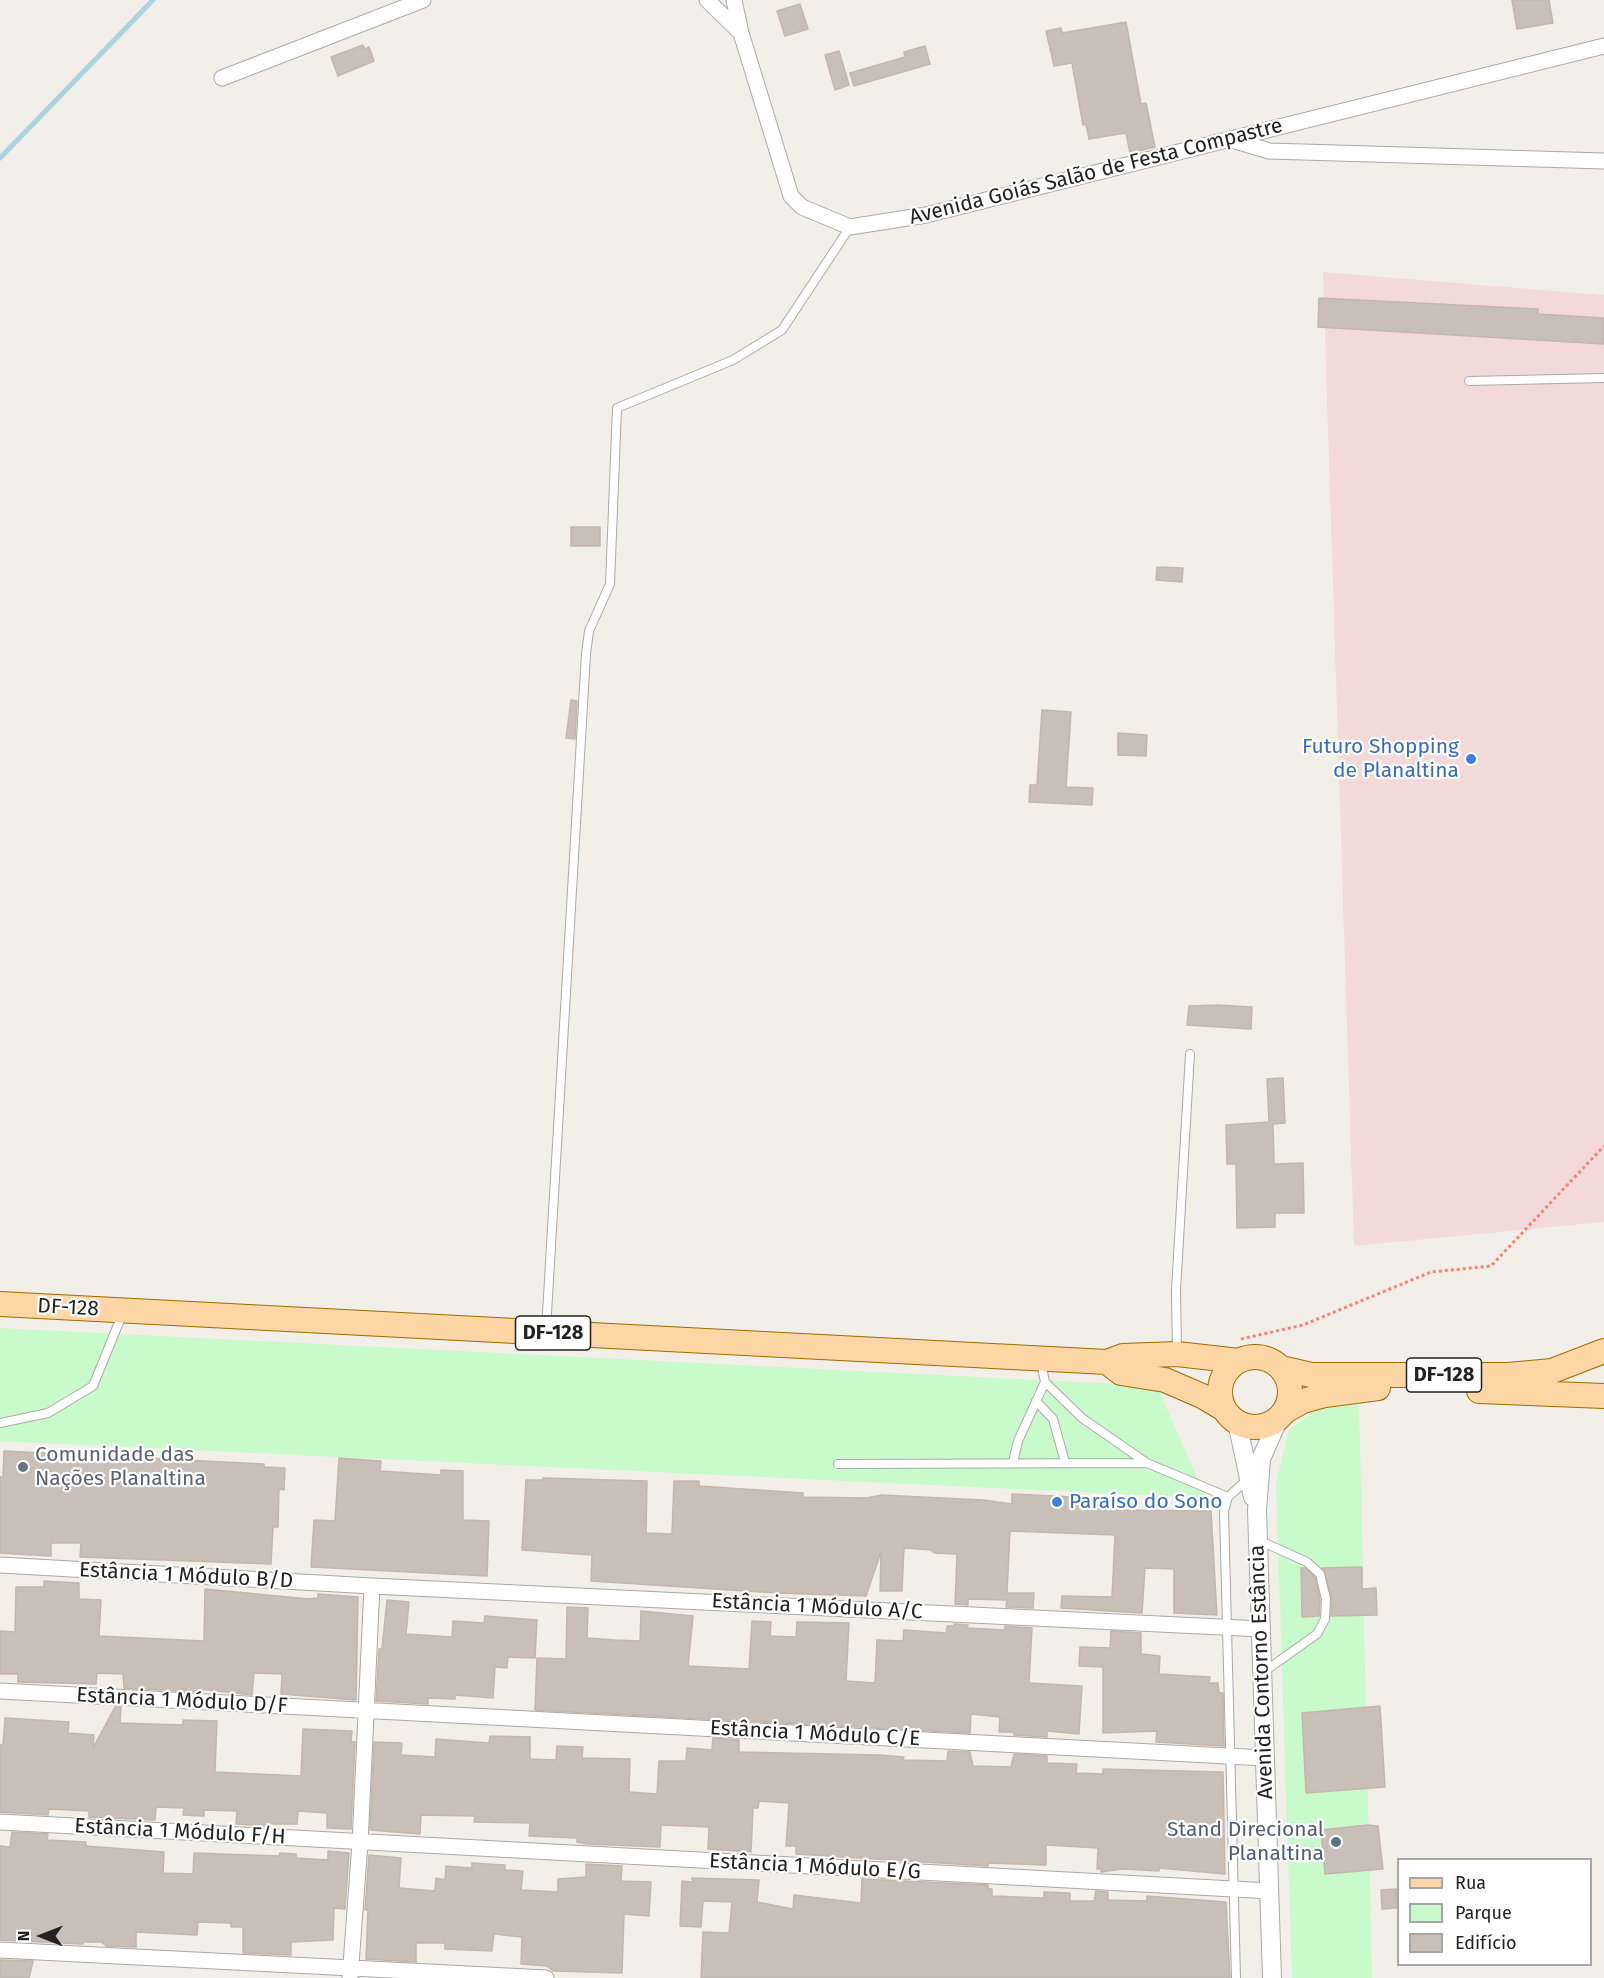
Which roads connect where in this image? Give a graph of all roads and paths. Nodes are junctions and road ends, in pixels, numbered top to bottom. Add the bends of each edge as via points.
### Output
1 (423, 0) edge
2 (707, 0) edge
3 (735, 0) edge
4 (741, 33) junction
5 (1604, 46) edge
6 (222, 78) dead end
7 (1232, 140) junction
8 (1604, 161) edge
9 (850, 227) junction
10 (1604, 378) edge
11 (1469, 381) dead end
12 (1190, 1054) dead end
13 (1604, 1146) edge
14 (0, 1304) edge
15 (123, 1311) junction
16 (546, 1333) junction
17 (1237, 1350) junction
18 (1604, 1351) edge
19 (1177, 1354) junction
20 (1040, 1358) junction
21 (1107, 1362) junction
22 (1281, 1368) junction
23 (1045, 1382) junction
24 (1604, 1396) edge
25 (1036, 1401) junction
26 (1282, 1414) junction
27 (1231, 1415) junction
28 (0, 1423) edge
29 (1012, 1462) junction
30 (1065, 1462) junction
31 (1147, 1463) junction
32 (838, 1464) dead end
33 (1248, 1479) junction
34 (1228, 1497) junction
35 (1257, 1510) junction
36 (1258, 1540) junction
37 (0, 1565) edge
38 (372, 1586) junction
39 (1225, 1627) junction
40 (1262, 1629) junction
41 (1264, 1672) junction
42 (0, 1691) edge
43 (364, 1710) junction
44 (1229, 1756) junction
45 (1265, 1758) junction
46 (0, 1822) edge
47 (360, 1842) junction
48 (1234, 1889) junction
49 (1270, 1891) junction
50 (0, 1950) edge
51 (350, 1973) edge
52 (546, 1978) edge
53 (1236, 1978) edge
54 (1272, 1978) edge

1 - 6 street
2 - 4 street
3 - 4 street
4 - 9 street via 791,196 802,207
5 - 7 street, Avenida Goiás Salão de Festa Compastre
7 - 8 street via 1269,151
7 - 9 street, Avenida Goiás Salão de Festa Compastre via 926,215
9 - 16 lane via 782,330 733,360 617,408 610,584 589,631 586,654
10 - 11 lane
12 - 19 lane via 1176,1290
13 - 17 path via 1491,1266 1431,1272
14 - 15 main road, DF-128 / DF-128
15 - 16 main road, DF-128 / DF-128
15 - 28 lane via 93,1386 48,1413
16 - 20 main road, DF-128 / DF-128
17 - 19 main road, DF-128 / DF-128
17 - 22 main road, DF-128 via 1247,1358 1266,1358
17 - 27 main road via 1220,1391
18 - 22 main road, DF-128 / DF-128 via 1552,1371 1508,1376 1311,1376
19 - 21 main road, DF-128 / DF-128 via 1123,1356
20 - 21 main road, DF-128 / DF-128
20 - 23 lane
21 - 27 main road, DF-128 / DF-128 via 1121,1373 1165,1380 1202,1396
22 - 26 main road via 1289,1384 1289,1402
23 - 25 lane
23 - 31 lane via 1082,1418
24 - 26 main road, DF-128 / DF-128 via 1376,1388 1325,1395
25 - 29 lane
25 - 30 lane via 1053,1419
26 - 27 main road, DF-128 via 1263,1426 1245,1426
26 - 35 street, Avenida Contorno Estância via 1261,1459
27 - 33 street, Avenida Contorno Estância
29 - 30 lane
29 - 32 lane
30 - 31 lane
31 - 34 lane
33 - 34 lane
33 - 35 street, Avenida Contorno Estância
34 - 39 lane via 1224,1511
35 - 36 street, Avenida Contorno Estância
36 - 40 street, Avenida Contorno Estância
36 - 41 lane via 1307,1562 1320,1574 1326,1599 1325,1619 1317,1634
37 - 38 street, Estância 1 Módulo B/D
38 - 39 street, Estância 1 Módulo A/C
38 - 43 street
39 - 40 street, Estância 1 Módulo A/C
39 - 44 lane
40 - 41 street, Avenida Contorno Estância
41 - 45 street, Avenida Contorno Estância
42 - 43 street, Estância 1 Módulo D/F
43 - 44 street, Estância 1 Módulo C/E
43 - 47 street
44 - 45 street, Estância 1 Módulo C/E
44 - 48 lane
45 - 49 street, Avenida Contorno Estância
46 - 47 street, Estância 1 Módulo F/H
47 - 48 street, Estância 1 Módulo E/G
47 - 51 street
48 - 49 street, Estância 1 Módulo E/G
48 - 53 lane
49 - 54 street, Avenida Contorno Estância
50 - 51 street
51 - 52 street

